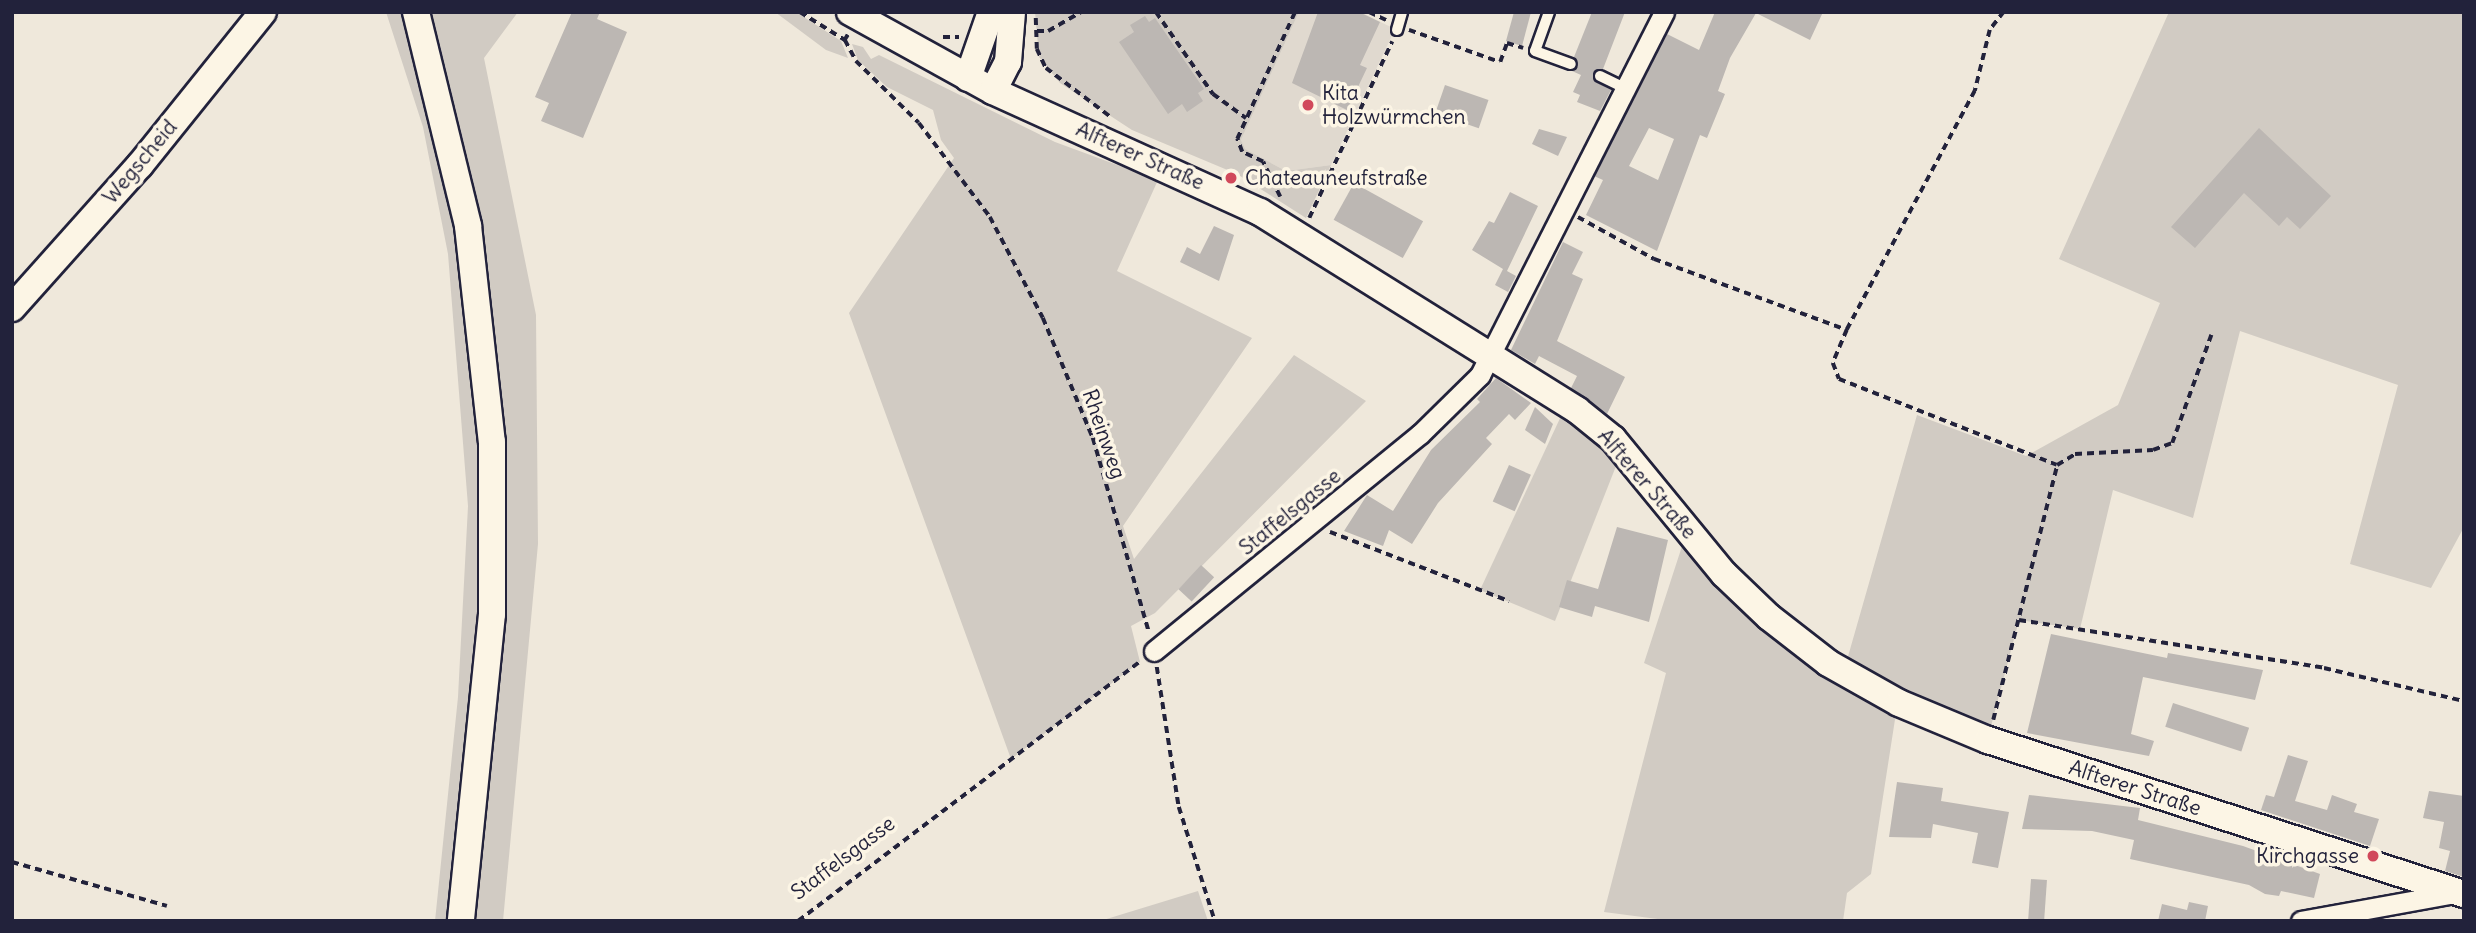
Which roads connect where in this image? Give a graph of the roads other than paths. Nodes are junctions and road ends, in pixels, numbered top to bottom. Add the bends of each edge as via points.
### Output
1 (263, 12) edge
2 (416, 12) edge
3 (991, 12) edge
4 (1012, 12) edge
5 (1402, 12) edge
6 (1549, 12) edge
7 (1664, 12) edge
8 (851, 23) edge
9 (1397, 28) road end
10 (1571, 64) dead end
11 (1600, 76) dead end
12 (968, 78) junction
13 (1625, 88) junction
14 (993, 91) junction
15 (12, 308) edge
16 (1488, 355) junction
17 (1154, 651) road end
18 (2460, 893) edge
19 (461, 921) edge
20 (2301, 921) edge

1 - 15 street, Wegscheid via 140,165
2 - 19 street via 468,226 492,442 492,614
3 - 12 street
4 - 14 street via 1008,62
5 - 9 lane
6 - 10 lane via 1535,51
7 - 13 street, Staffelsgasse
8 - 12 street, Alfterer Straße
11 - 13 lane
12 - 14 street, Alfterer Straße
13 - 16 street, Staffelsgasse
14 - 16 street, Alfterer Straße via 1260,212
16 - 17 street, Staffelsgasse via 1480,375 1460,396 1312,525
16 - 18 street, Alfterer Straße via 1577,410 1613,439 1724,574 1828,663 1899,704 1988,740
18 - 20 street

